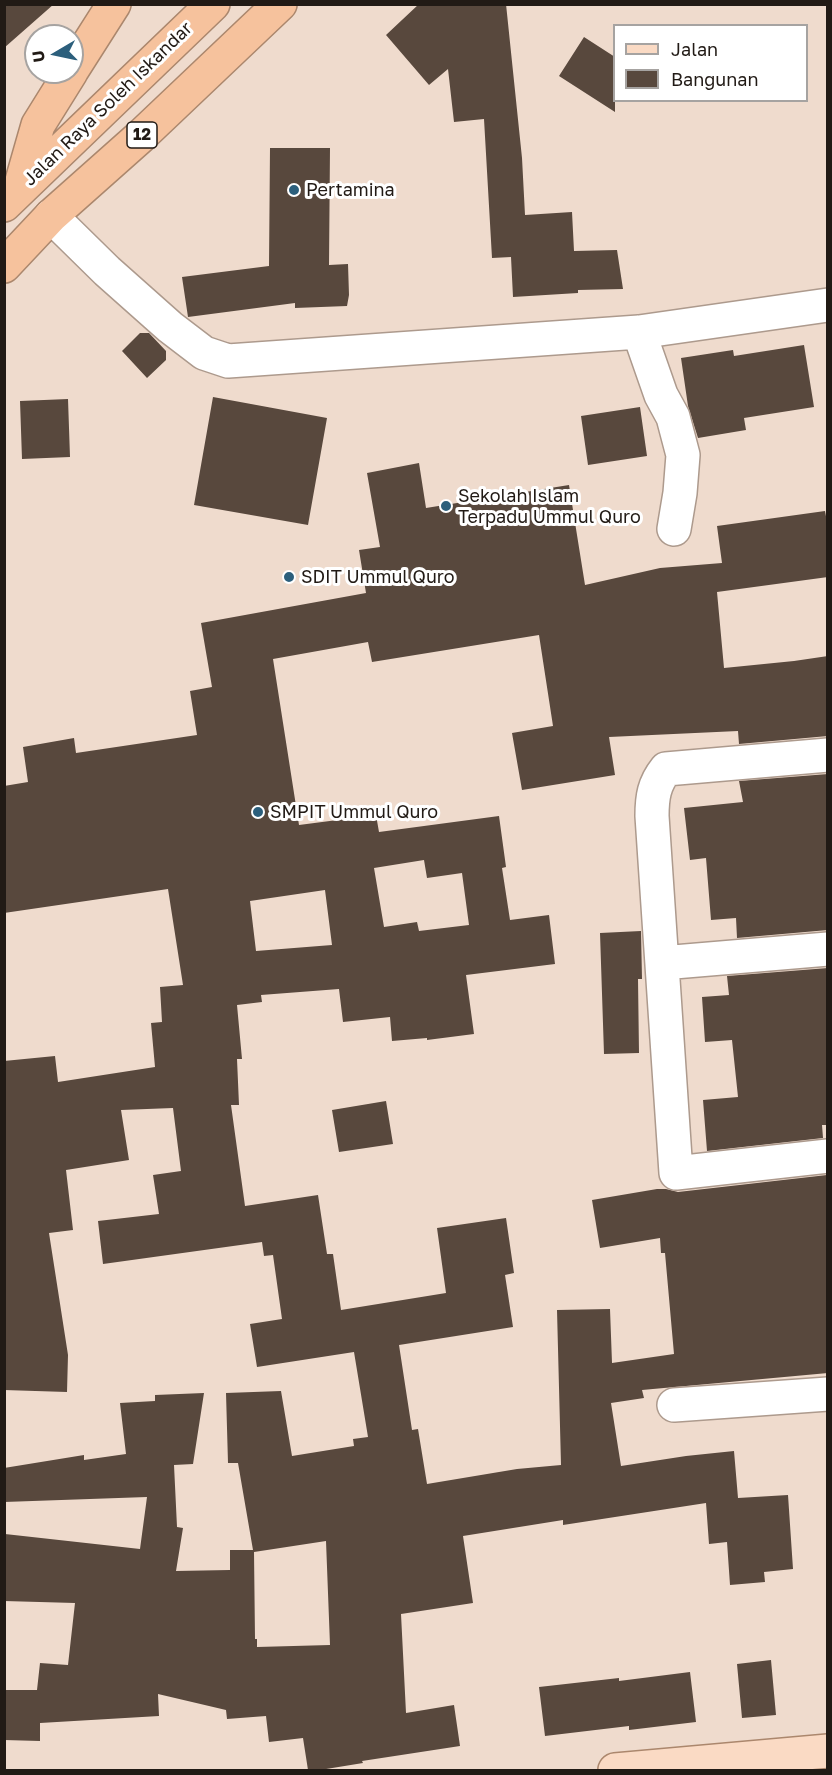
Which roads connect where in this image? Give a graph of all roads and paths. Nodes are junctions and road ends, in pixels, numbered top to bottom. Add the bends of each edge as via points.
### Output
1 (114, 4) edge
2 (213, 4) edge
3 (280, 4) edge
4 (84, 51) edge
5 (63, 84) edge
6 (12, 196) edge
7 (51, 216) junction
8 (4, 266) edge
9 (828, 305) edge
10 (639, 332) junction
11 (674, 529) dead end
12 (828, 755) edge
13 (828, 949) edge
14 (662, 963) junction
15 (828, 1156) edge
16 (828, 1394) edge
17 (674, 1405) dead end
18 (828, 1751) edge
19 (630, 1770) edge

1 - 4 highway
2 - 6 highway, Jalan Raya Soleh Iskandar / 12
3 - 7 highway, 12
5 - 6 highway via 38,125
7 - 8 highway, 12
7 - 10 street via 170,327 204,352 228,361
9 - 10 street
10 - 11 street via 673,417 683,455
12 - 14 street via 666,769 657,780 652,797
13 - 14 street
14 - 15 street via 676,1173
16 - 17 street
18 - 19 main road

